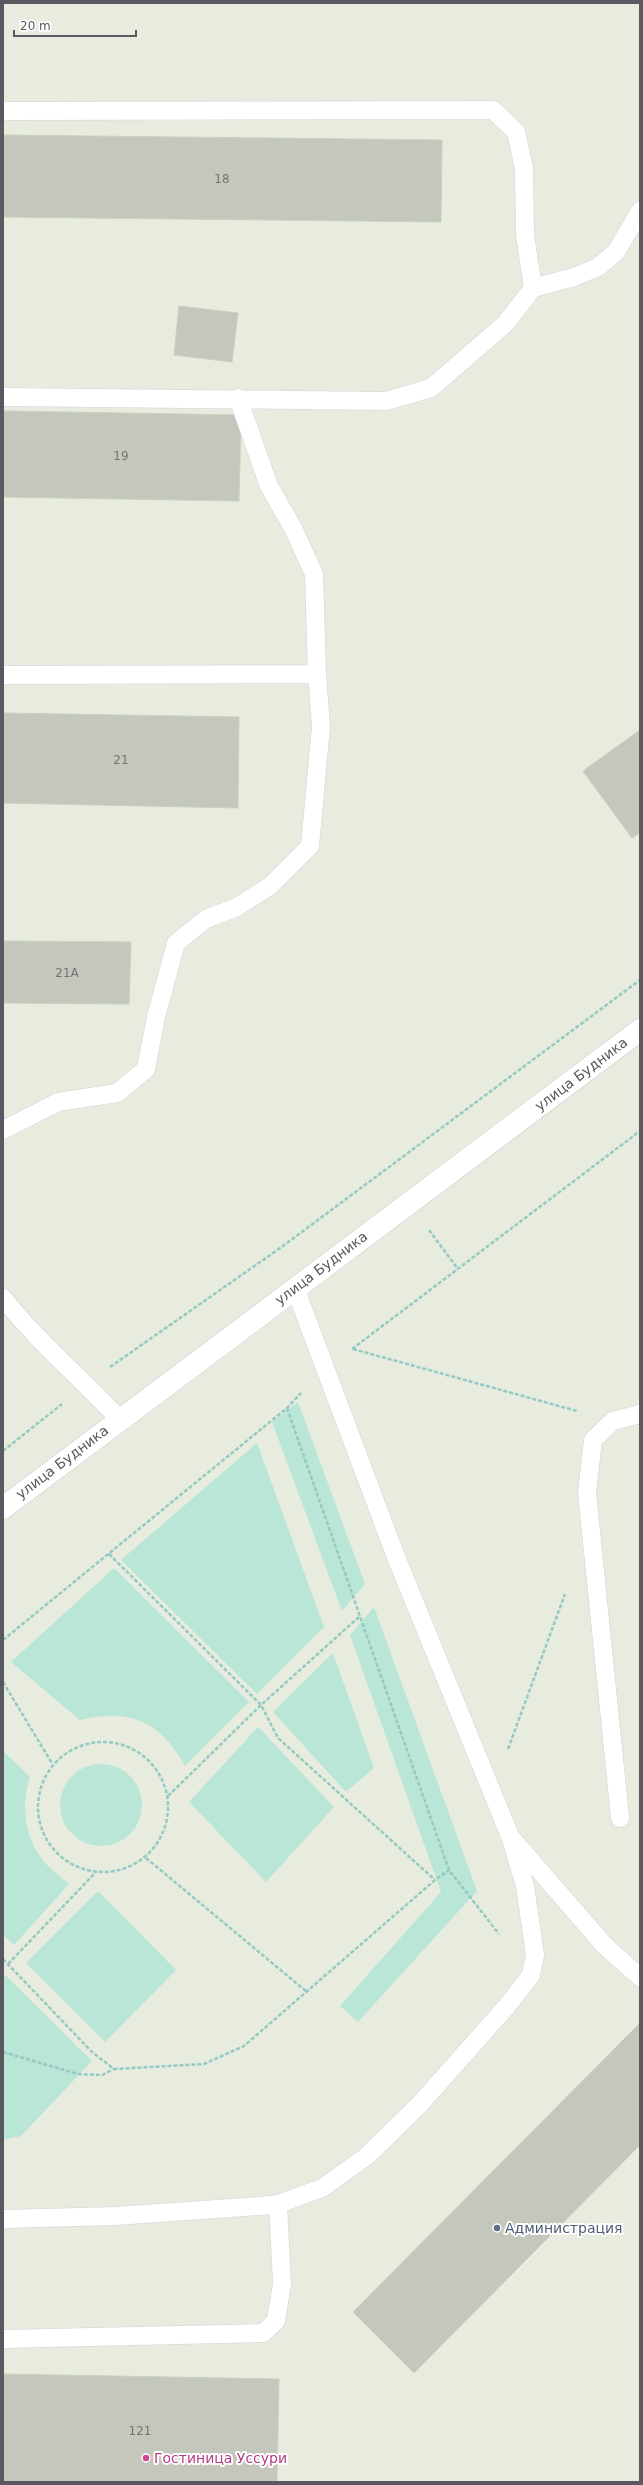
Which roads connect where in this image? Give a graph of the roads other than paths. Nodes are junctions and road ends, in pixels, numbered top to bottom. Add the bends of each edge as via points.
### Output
1 (3, 111) edge
2 (640, 210) edge
3 (533, 288) junction
4 (3, 397) edge
5 (238, 398) junction
6 (317, 674) junction
7 (3, 675) edge
8 (640, 1030) edge
9 (3, 1130) edge
10 (295, 1288) junction
11 (3, 1298) edge
12 (640, 1414) edge
13 (119, 1419) junction
14 (3, 1508) edge
15 (620, 1818) dead end
16 (510, 1836) junction
17 (640, 1977) edge
18 (278, 2204) junction
19 (3, 2219) edge
20 (3, 2339) edge

1 - 3 lane via 493,110 516,132 524,168 525,235
2 - 3 lane via 616,252 598,267 574,277
3 - 5 lane via 506,323 431,388 386,401
4 - 5 lane
5 - 6 lane via 269,486 293,528 314,574
6 - 7 lane
6 - 9 lane via 321,726 310,846 270,886 237,907 206,919 176,943 156,1017 146,1069 117,1093 58,1102
8 - 10 main road, улица Будника
10 - 13 main road, улица Будника
10 - 16 lane via 396,1557
11 - 13 lane via 27,1328
12 - 15 lane via 613,1421 594,1440 587,1492
13 - 14 main road, улица Будника
16 - 17 lane via 605,1946
16 - 18 lane via 525,1886 534,1937 535,1955 531,1975 420,2104 366,2156 322,2188
18 - 19 lane via 115,2216
18 - 20 lane via 282,2284 276,2321 263,2333

